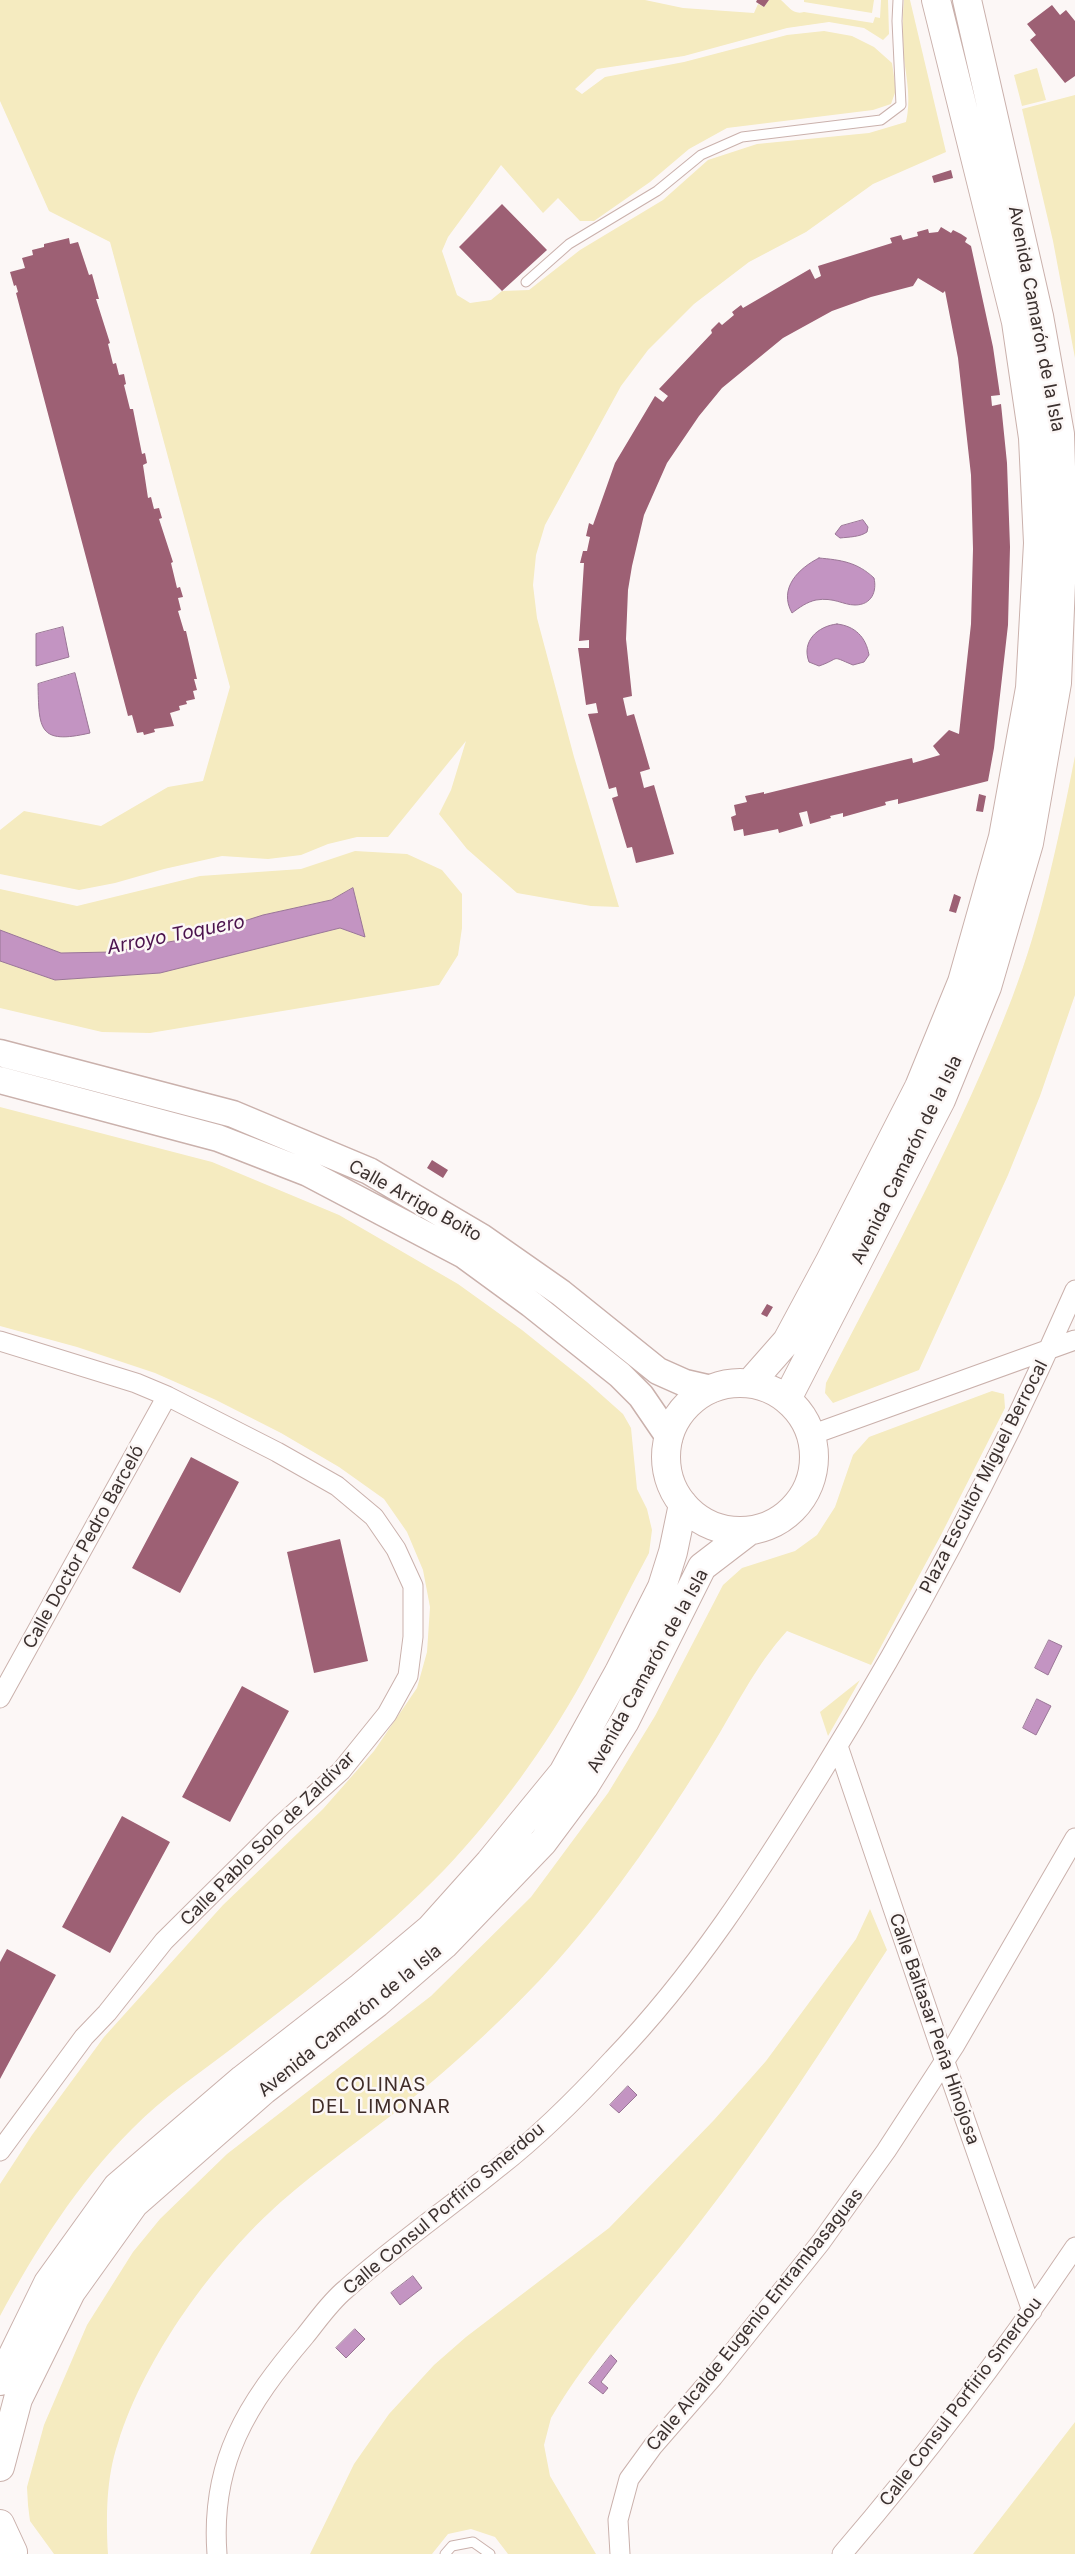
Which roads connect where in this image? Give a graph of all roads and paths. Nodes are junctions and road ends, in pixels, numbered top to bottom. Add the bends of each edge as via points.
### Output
1 (898, 0) edge
2 (936, 0) edge
3 (967, 0) edge
4 (526, 282) dead end
5 (0, 1053) edge
6 (0, 1080) edge
7 (1075, 1290) edge
8 (1075, 1340) edge
9 (0, 1341) edge
10 (1048, 1349) junction
11 (750, 1383) junction
12 (711, 1389) junction
13 (167, 1396) junction
14 (787, 1399) junction
15 (811, 1435) junction
16 (669, 1437) junction
17 (683, 1504) junction
18 (749, 1531) junction
19 (0, 1698) edge
20 (838, 1746) junction
21 (1075, 1838) edge
22 (945, 2062) junction
23 (0, 2151) edge
24 (1075, 2247) edge
25 (1032, 2311) junction
26 (0, 2381) edge
27 (0, 2467) edge
28 (0, 2524) edge
29 (9, 2550) edge
30 (217, 2554) edge
31 (445, 2554) edge
32 (490, 2554) edge
33 (620, 2554) edge
34 (842, 2554) edge

1 - 4 lane via 901,105 880,120 742,137 701,155 657,191 569,244
2 - 11 main road, Avenida Camarón de la Isla via 1016,322 1033,438 1038,543 1030,688 1003,837 962,982 919,1087 787,1341
3 - 14 main road, Avenida Camarón de la Isla via 1040,316 1060,434 1063,533 1056,683 1029,843 987,988 940,1100
5 - 12 main road, Calle Arrigo Boito via 233,1114 369,1171 481,1237 561,1294 658,1371 685,1383
6 - 16 main road, Calle Arrigo Boito via 218,1138 308,1173 464,1255 620,1375 641,1396
7 - 10 street
8 - 10 street
9 - 13 street, Calle Pablo Solo de Zaldívar via 136,1383
10 - 15 street, Plaza Escultor Miguel Berrocal
10 - 20 street, Plaza Escultor Miguel Berrocal via 989,1473
11 - 12 main road via 730,1383
11 - 14 main road via 770,1388
12 - 16 main road via 684,1408
13 - 19 street, Calle Doctor Pedro Barceló
13 - 23 street, Calle Pablo Solo de Zaldívar via 329,1481 374,1517 396,1549 413,1586 414,1637 408,1676 387,1714 340,1771 164,1941 84,2037
14 - 15 main road via 802,1415
15 - 18 main road via 814,1461 809,1486 794,1508 774,1523
16 - 17 main road via 666,1461 672,1484
17 - 18 main road via 702,1520 724,1529
17 - 26 main road, Avenida Camarón de la Isla via 674,1552 662,1587 563,1773 490,1862 430,1928 243,2079 117,2187 48,2283
18 - 27 main road, Avenida Camarón de la Isla via 702,1567 625,1721 584,1787 543,1842 444,1945 377,2003 264,2090 134,2204 71,2292 18,2399
20 - 22 street, Calle Baltasar Peña Hinojosa
20 - 30 street, Calle Consul Porfirio Smerdou via 748,1890 706,1949 615,2058 501,2166 342,2292 277,2368 240,2428 226,2458 214,2522
21 - 22 street, Calle Alcalde Eugenio Entrambasaguas
22 - 25 street, Calle Baltasar Peña Hinojosa
22 - 33 street, Calle Alcalde Eugenio Entrambasaguas via 821,2242 629,2479 618,2520
24 - 25 street, Calle Consul Porfirio Smerdou
25 - 34 street, Calle Consul Porfirio Smerdou via 948,2425
28 - 29 main road
31 - 32 lane via 452,2546 473,2542

